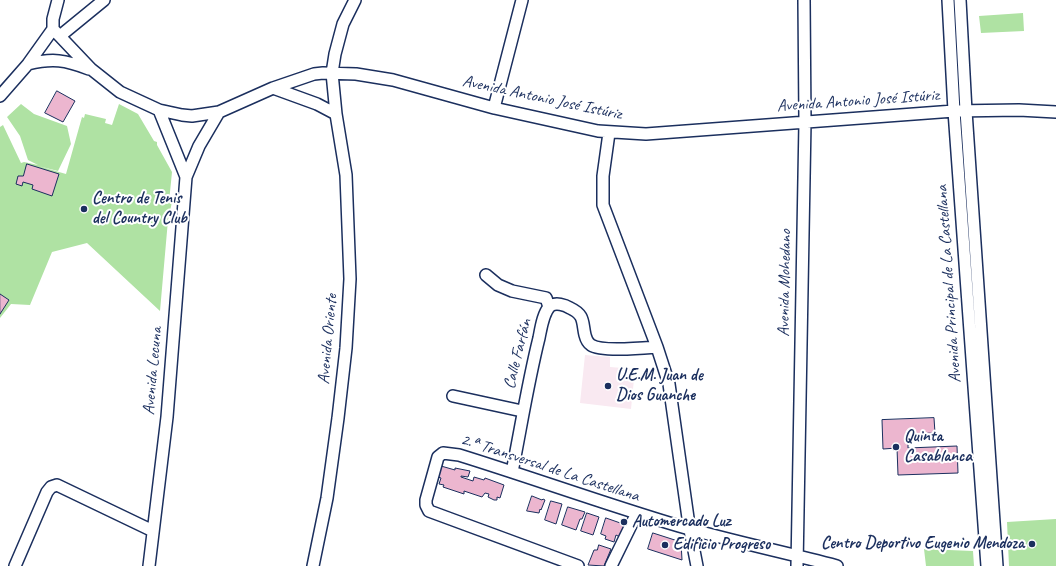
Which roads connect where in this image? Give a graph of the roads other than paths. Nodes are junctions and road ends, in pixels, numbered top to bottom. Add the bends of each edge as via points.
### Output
1 (58, 0) edge
2 (104, 0) edge
3 (355, 0) edge
4 (522, 0) edge
5 (804, 0) edge
6 (948, 0) edge
7 (960, 0) edge
8 (56, 32) junction
9 (28, 64) junction
10 (91, 69) junction
11 (332, 73) junction
12 (273, 88) junction
13 (0, 96) edge
14 (494, 108) junction
15 (158, 110) junction
16 (954, 111) junction
17 (966, 111) junction
18 (219, 112) junction
19 (1056, 112) edge
20 (336, 114) junction
21 (805, 122) junction
22 (609, 133) junction
23 (186, 177) junction
24 (486, 275) dead end
25 (549, 307) junction
26 (657, 347) junction
27 (453, 396) dead end
28 (522, 411) junction
29 (512, 472) junction
30 (637, 513) junction
31 (689, 529) junction
32 (154, 531) junction
33 (797, 561) edge
34 (15, 566) edge
35 (149, 566) edge
36 (313, 566) edge
37 (578, 566) edge
38 (611, 566) edge
39 (697, 566) edge
40 (837, 566) edge
41 (987, 566) edge
42 (997, 566) edge

1 - 8 street via 53,19
2 - 8 street
3 - 11 street, Avenida Oriente via 343,24
4 - 14 street
5 - 21 street, Avenida Mohedano
6 - 16 street, Avenida Principal de La Castellana
7 - 17 street, Avenida Principal de La Castellana
8 - 9 street
8 - 10 street, Avenida Antonio José Istúriz
9 - 10 street, Avenida Antonio José Istúriz via 55,60
9 - 13 street
10 - 15 street, Avenida Antonio José Istúriz via 120,92
11 - 12 street, Avenida Antonio José Istúriz via 314,74
11 - 14 street, Avenida Antonio José Istúriz via 393,80
11 - 20 street, Avenida Oriente
12 - 18 street, Avenida Antonio José Istúriz
12 - 20 street
14 - 22 street, Avenida Antonio José Istúriz
15 - 18 street, Avenida Antonio José Istúriz via 192,116
15 - 23 street, Avenida Lecuna
16 - 17 street, Avenida Antonio José Istúriz
16 - 21 street, Avenida Antonio José Istúriz
16 - 41 street, Avenida Principal de La Castellana
17 - 19 street, Avenida Antonio José Istúriz
17 - 42 street, Avenida Principal de La Castellana
18 - 23 street, Avenida Lecuna via 199,146
20 - 36 street, Avenida Oriente via 346,175 350,279 338,418 327,498
21 - 22 street, Avenida Antonio José Istúriz via 646,134
21 - 33 street, Avenida Mohedano
22 - 26 street via 602,176 603,205
23 - 32 street, Avenida Lecuna via 167,417
24 - 25 street via 498,285 512,291 546,298
25 - 26 street, Calle Farfán via 559,304 578,312 591,346
25 - 28 street, Calle Farfán
26 - 31 street via 671,395
27 - 28 street
28 - 29 street, Calle Farfán
29 - 30 street, 2.ª Transversal de La Castellana
29 - 37 street, 2.ª Transversal de La Castellana via 459,455 443,453 438,457 426,506 434,513
30 - 31 street, 2.ª Transversal de La Castellana
30 - 38 street
31 - 33 street, 2.ª Transversal de La Castellana
31 - 39 street
32 - 34 street via 57,485 47,492
32 - 35 street, Avenida Lecuna
33 - 40 street, 2.ª Transversal de La Castellana

